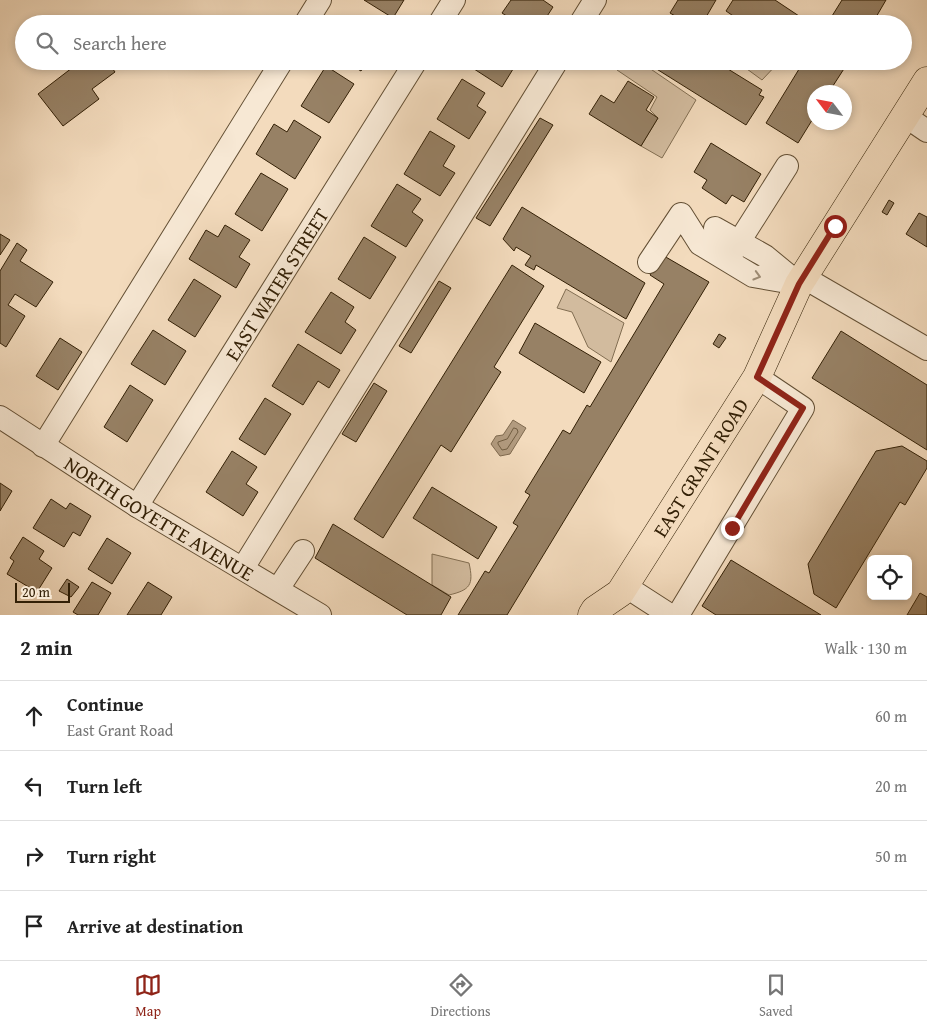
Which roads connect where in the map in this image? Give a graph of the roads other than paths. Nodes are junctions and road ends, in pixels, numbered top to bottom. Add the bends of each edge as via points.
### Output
1 (320, 0) edge
2 (454, 0) edge
3 (595, 0) edge
4 (311, 15) edge
5 (445, 15) edge
6 (586, 15) edge
7 (276, 70) edge
8 (410, 70) edge
9 (551, 70) edge
10 (927, 81) edge
11 (916, 123) edge
12 (787, 166) dead end
13 (715, 228) dead end
14 (740, 242) junction
15 (727, 260) junction
16 (648, 262) dead end
17 (801, 280) junction
18 (927, 349) edge
19 (757, 377) junction
20 (0, 417) edge
21 (44, 446) junction
22 (138, 506) junction
23 (303, 551) dead end
24 (243, 568) junction
25 (278, 589) junction
26 (621, 598) edge
27 (320, 615) edge
28 (592, 615) edge
29 (670, 615) edge
30 (678, 615) edge

1 - 4 street
2 - 5 street
3 - 6 street
7 - 21 street
8 - 22 street, EAST WATER STREET
9 - 24 street
10 - 11 main road, EAST GRANT ROAD
11 - 17 main road, EAST GRANT ROAD
12 - 14 street
13 - 14 street
14 - 15 street
14 - 17 street
15 - 16 street via 700,244 681,214
15 -> 17 street via 753,276
17 - 18 street
17 - 19 main road, EAST GRANT ROAD
19 - 26 main road, EAST GRANT ROAD
19 - 30 street via 803,408
20 - 21 street, NORTH GOYETTE AVENUE
21 - 22 street, NORTH GOYETTE AVENUE
22 - 24 street, NORTH GOYETTE AVENUE
23 - 25 street
24 - 25 street, NORTH GOYETTE AVENUE
25 - 27 street, NORTH GOYETTE AVENUE
26 - 28 main road, EAST GRANT ROAD via 595,610
26 - 29 street

